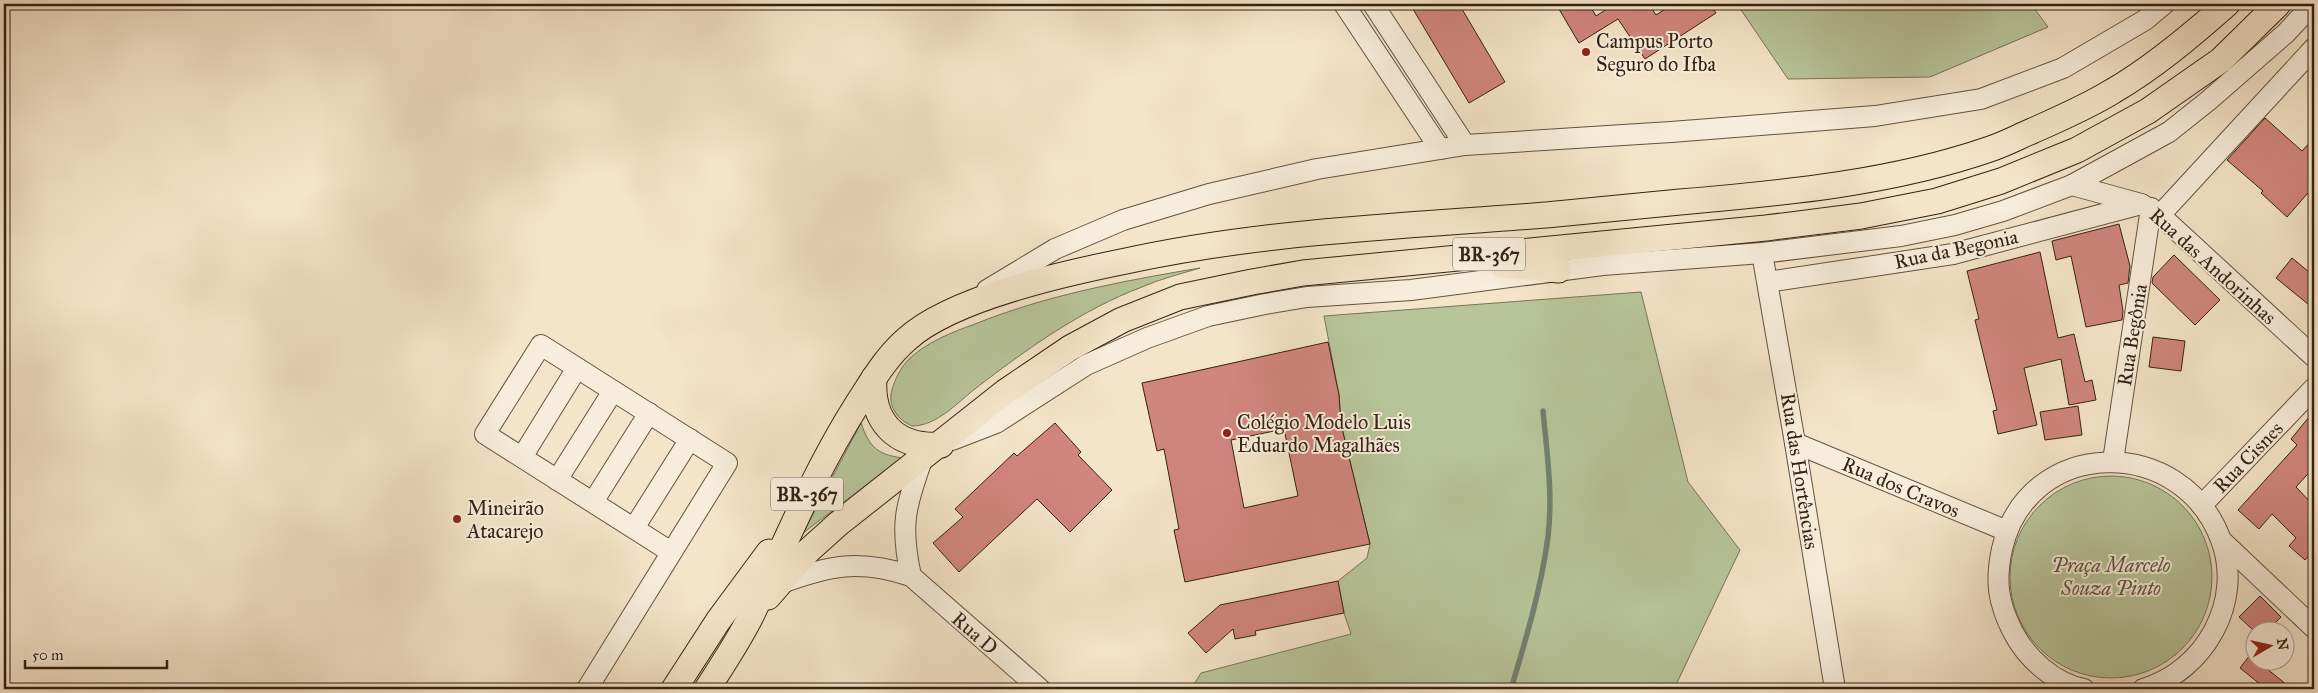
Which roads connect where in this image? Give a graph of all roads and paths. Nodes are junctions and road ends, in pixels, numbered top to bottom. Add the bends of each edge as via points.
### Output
1 (1344, 4) edge
2 (1374, 4) edge
3 (2164, 4) edge
4 (2227, 4) edge
5 (2278, 4) edge
6 (2314, 4) edge
7 (2314, 48) edge
8 (1465, 145) junction
9 (1440, 149) junction
10 (2072, 184) junction
11 (2151, 209) junction
12 (1762, 253) junction
13 (1433, 259) junction
14 (1559, 270) junction
15 (1768, 282) junction
16 (956, 309) junction
17 (2314, 357) edge
18 (577, 368) junction
19 (874, 378) junction
20 (2314, 388) edge
21 (613, 391) junction
22 (649, 413) junction
23 (690, 439) junction
24 (1795, 443) junction
25 (931, 452) junction
26 (522, 457) junction
27 (2113, 461) junction
28 (558, 480) junction
29 (593, 502) junction
30 (2202, 504) junction
31 (791, 525) junction
32 (634, 528) junction
33 (2006, 531) junction
34 (2222, 541) junction
35 (671, 552) junction
36 (911, 576) junction
37 (779, 584) junction
38 (751, 616) junction
39 (2314, 628) edge
40 (735, 644) junction
41 (2045, 682) edge
42 (587, 689) edge
43 (674, 689) edge
44 (707, 689) edge
45 (725, 689) edge
46 (1040, 689) edge
47 (1835, 689) edge
48 (2084, 689) edge
49 (2143, 689) edge

1 - 9 street
2 - 8 street
3 - 8 street via 2145,20 2063,68 1972,101 1875,116
4 - 16 main road, BR-367 via 2152,64 2115,90 2076,111 1991,149 1899,173 1710,199 1333,230 1247,241 1152,255 1088,269 1026,285
5 - 13 main road, BR-367 via 2221,60 2148,111 2077,150 2001,181 1937,201 1861,216 1766,228
6 - 10 street via 2272,45 2169,132
7 - 11 street
8 - 9 street
9 - 16 street via 1317,169 1209,194 1123,220 1055,248
10 - 11 street, Rua das Andorinhas
10 - 12 street via 2003,211 1955,225 1901,236
11 - 15 street, Rua da Begonia via 1952,254
11 - 17 street, Rua das Andorinhas
11 - 27 street, Rua Begônia
12 - 14 street
12 - 15 street, Rua das Hortências
13 - 14 main road
13 - 25 main road, BR-367 via 1303,273 1180,297 1122,320 1070,348 1004,392
14 - 25 street via 1411,290 1307,297 1208,316 1146,338 1086,365 996,423
15 - 24 street, Rua das Hortências
16 - 19 main road, BR-367 via 910,335
18 - 21 street
18 - 26 street
18 - 26 street via 541,345 485,434
19 - 25 main road via 876,409 884,423 895,435 925,446
19 - 31 main road, BR-367 via 846,422
20 - 30 street, Rua Cisnes
21 - 22 street
21 - 28 street
22 - 23 street
22 - 29 street
23 - 32 street
23 - 35 street via 727,463
24 - 33 street, Rua dos Cravos
24 - 47 street, Rua das Hortências
25 - 36 street via 904,517 905,547
25 - 37 main road, BR-367 via 838,524
26 - 28 street
27 - 30 street via 2138,464 2162,473 2184,486
27 - 33 street via 2076,467 2049,480 2032,494
28 - 29 street
29 - 32 street
30 - 34 street
31 - 38 main road, BR-367
31 - 43 main road via 741,587
32 - 35 street
33 - 41 street via 1997,571 2002,611 2021,648
34 - 39 street
34 - 49 street via 2226,561 2226,595 2219,622 2196,657 2164,681
35 - 42 street
36 - 37 street, Rua D via 857,564 830,567
36 - 46 street, Rua D
37 - 38 main road, BR-367
38 - 40 main road, BR-367
40 - 44 main road, BR-367
40 - 45 main road
41 - 48 street

